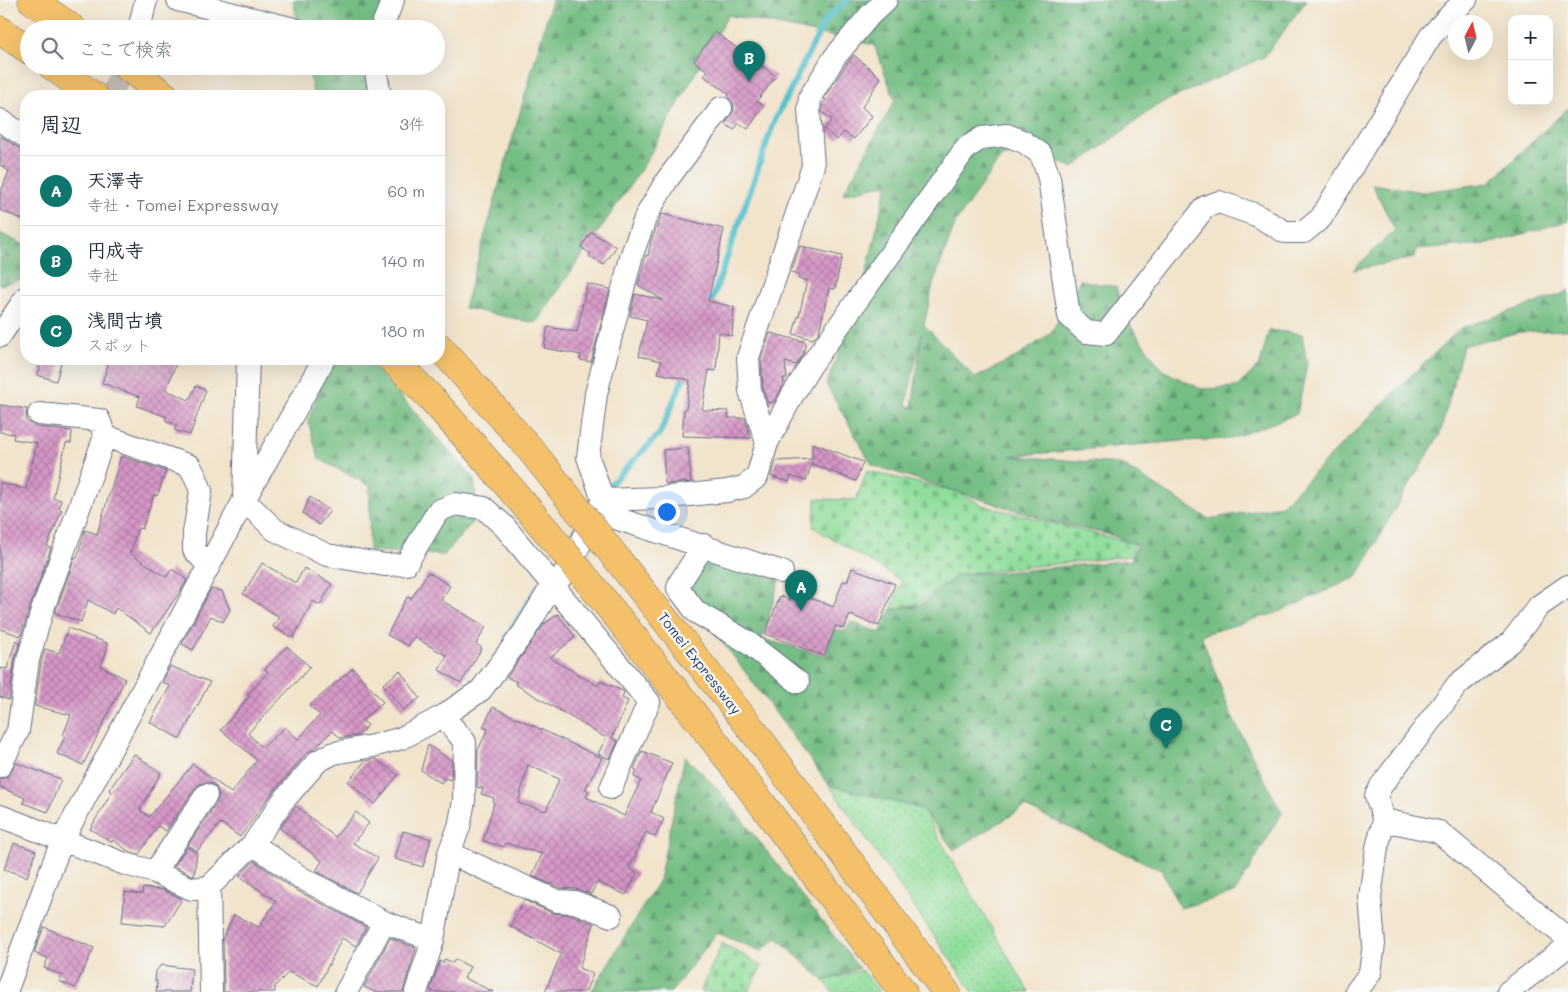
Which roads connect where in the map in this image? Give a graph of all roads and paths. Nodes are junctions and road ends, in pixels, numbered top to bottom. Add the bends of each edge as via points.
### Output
1 (32, 0) edge
2 (146, 0) edge
3 (178, 0) edge
4 (393, 0) edge
5 (886, 0) edge
6 (1466, 0) edge
7 (60, 20) edge
8 (141, 20) edge
9 (258, 20) edge
10 (385, 20) edge
11 (0, 30) edge
12 (20, 44) edge
13 (65, 75) edge
14 (138, 75) edge
15 (376, 75) edge
16 (86, 90) edge
17 (157, 90) edge
18 (379, 90) edge
19 (721, 108) dead end
20 (0, 120) edge
21 (20, 133) edge
22 (20, 306) edge
23 (0, 336) edge
24 (446, 354) edge
25 (248, 365) edge
26 (321, 365) edge
27 (398, 365) edge
28 (39, 414) dead end
29 (105, 436) junction
30 (767, 443) junction
31 (244, 500) junction
32 (600, 506) junction
33 (704, 545) junction
34 (209, 566) junction
35 (782, 572) dead end
36 (552, 586) junction
37 (1568, 586) edge
38 (798, 682) dead end
39 (443, 716) junction
40 (0, 766) edge
41 (611, 788) dead end
42 (206, 795) dead end
43 (0, 816) edge
44 (1384, 820) junction
45 (63, 839) junction
46 (253, 844) junction
47 (449, 853) junction
48 (154, 872) junction
49 (209, 887) junction
50 (611, 916) dead end
51 (384, 922) junction
52 (1568, 939) edge
53 (433, 940) junction
54 (1568, 946) edge
55 (6, 992) edge
56 (211, 992) edge
57 (346, 992) edge
58 (416, 992) edge
59 (903, 992) edge
60 (946, 992) edge
61 (1356, 992) edge
62 (1508, 992) edge

1 - 7 highway
2 - 8 street
3 - 9 street
4 - 10 street
5 - 30 street via 834,58 810,98 813,166 748,357 750,391
6 - 30 street via 1430,37 1321,218 1304,232 1285,232 1256,214 1219,202 1205,207 1106,334 1086,332 1069,316 1049,178 1041,154 1007,135 982,138 966,148 811,365
11 - 12 highway
13 - 16 highway
14 - 17 highway
15 - 18 street
19 - 32 street via 667,180 646,216 632,254 596,394 588,457
20 - 21 street
22 - 23 street
24 - 60 highway, Tomei Expressway, bridge via 530,450 758,737
25 - 31 street
26 - 31 street
27 - 59 highway, bridge via 502,476 652,658
28 - 29 street via 99,420
29 - 34 street via 190,466 201,491 194,550
29 - 40 street via 42,611 28,660 18,730
30 - 32 street via 757,477 744,487
31 - 34 street
31 - 36 street via 275,530 327,555 385,565 406,564 438,511 455,504 484,508 504,526
32 - 33 street
32 - 36 street via 564,574
33 - 35 street
33 - 38 street via 678,588 696,612 746,641
34 - 45 street
36 - 39 street via 524,632 481,690
36 - 41 street via 649,702
37 - 44 street via 1539,606 1511,642 1458,684 1381,786 1376,796
39 - 46 street via 402,738 334,753 318,761 282,802
39 - 47 street via 465,742 464,801
42 - 48 street
43 - 45 street
44 - 52 street via 1439,832
44 - 61 street via 1370,896 1374,944 1370,973
45 - 48 street via 124,864
45 - 55 street
46 - 49 street
46 - 51 street via 300,877
47 - 50 street via 557,901 575,902
47 - 53 street
48 - 49 street via 192,890
49 - 56 street
51 - 53 street
51 - 57 street
53 - 58 street
54 - 62 street

